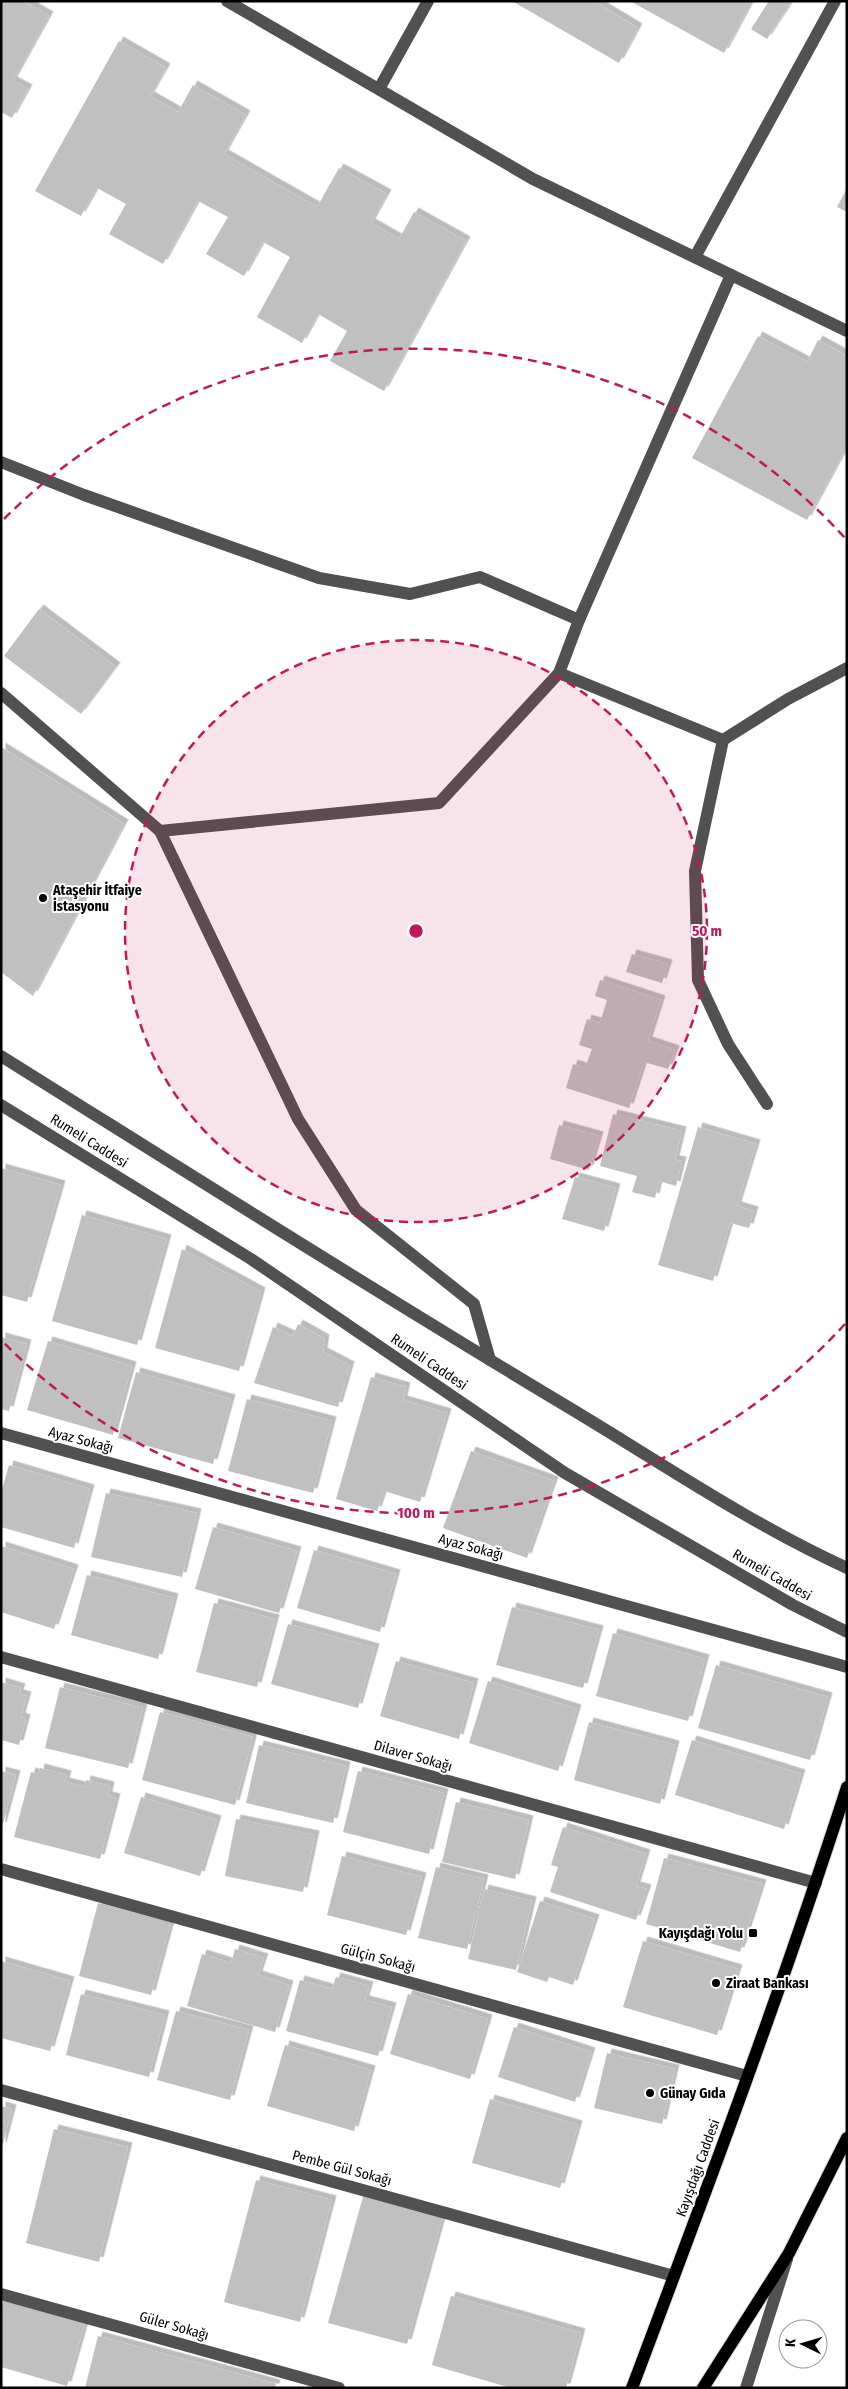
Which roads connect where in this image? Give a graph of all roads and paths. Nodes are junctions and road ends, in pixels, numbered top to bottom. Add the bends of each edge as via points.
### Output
1 (228, 1) edge
2 (428, 1) edge
3 (835, 1) edge
4 (379, 89) junction
5 (695, 257) junction
6 (731, 275) junction
7 (847, 331) edge
8 (1, 462) edge
9 (578, 620) junction
10 (847, 668) edge
11 (559, 673) junction
12 (1, 693) edge
13 (723, 740) junction
14 (160, 830) junction
15 (1, 1056) edge
16 (766, 1104) dead end
17 (1, 1105) edge
18 (490, 1360) junction
19 (1, 1433) edge
20 (847, 1568) edge
21 (847, 1632) edge
22 (1, 1657) edge
23 (847, 1666) edge
24 (847, 1787) edge
25 (1, 1870) edge
26 (816, 1883) junction
27 (747, 2076) junction
28 (1, 2090) edge
29 (847, 2138) edge
30 (789, 2253) junction
31 (674, 2276) junction
32 (1, 2294) edge
33 (339, 2388) edge
34 (632, 2388) edge
35 (703, 2388) edge
36 (746, 2388) edge

1 - 4 street
2 - 4 street
3 - 5 street
4 - 5 street via 533,179
5 - 6 street
6 - 7 street
6 - 9 street
8 - 9 street via 84,495 319,578 410,594 480,577
9 - 11 street
10 - 13 street via 788,698
11 - 13 street
11 - 14 street via 439,803
12 - 14 street
13 - 16 street via 695,871 698,980 728,1044
14 - 18 street via 298,1119 356,1210 474,1304
15 - 18 street, Rumeli Caddesi
17 - 21 street, Rumeli Caddesi via 251,1259 565,1473 793,1605
18 - 20 street, Rumeli Caddesi via 790,1542
19 - 23 street, Ayaz Sokağı
22 - 26 street, Dilaver Sokağı
24 - 26 main road, Kayışdağı Caddesi
25 - 27 street, Gülçin Sokağı
26 - 27 main road, Kayışdağı Caddesi
27 - 31 main road, Kayışdağı Caddesi
28 - 31 street, Pembe Gül Sokağı
29 - 30 main road
30 - 35 main road
30 - 36 street
31 - 34 main road, Kayışdağı Caddesi
32 - 33 street, Güler Sokağı

